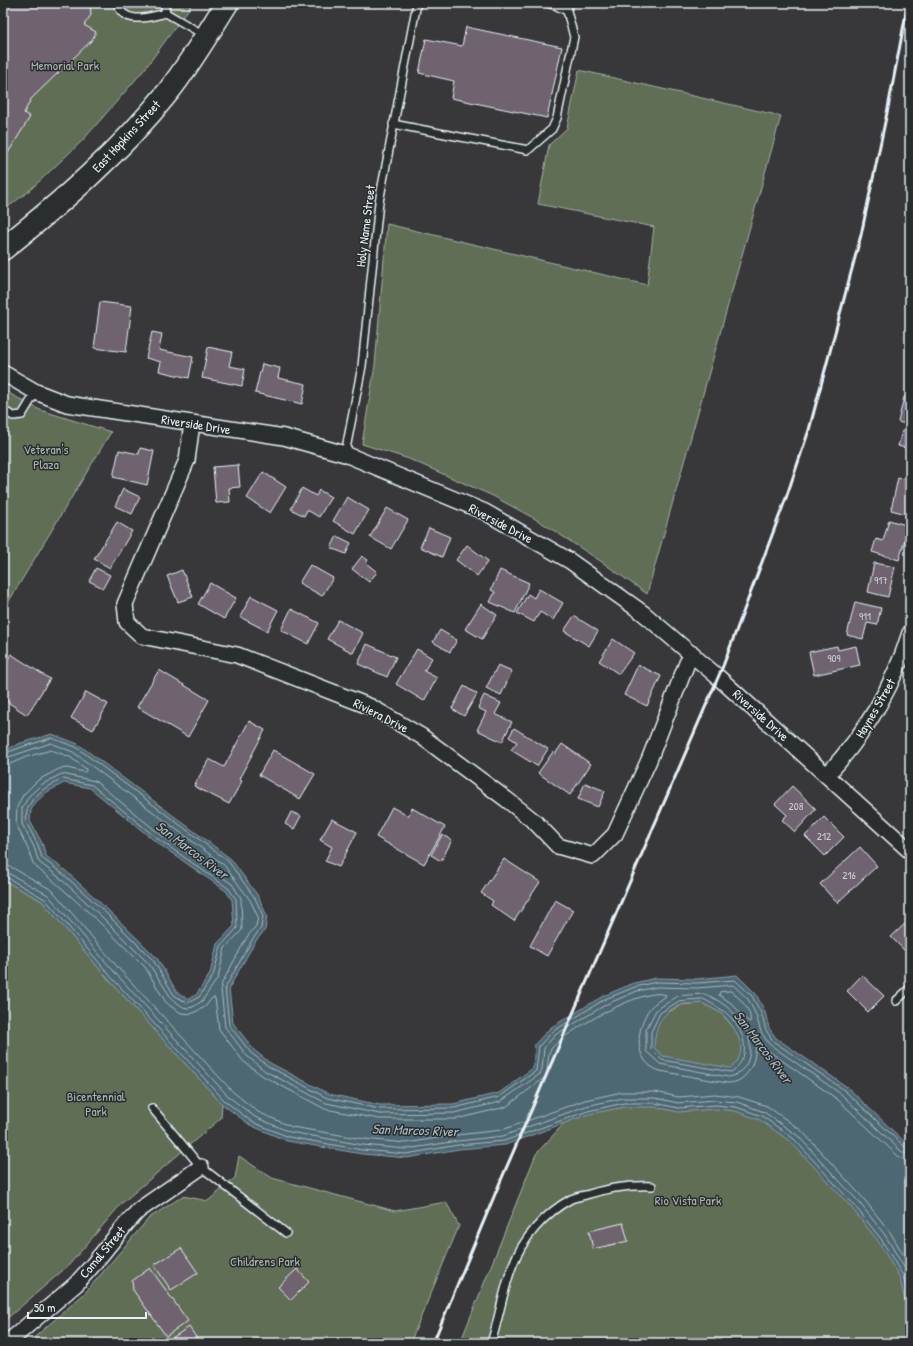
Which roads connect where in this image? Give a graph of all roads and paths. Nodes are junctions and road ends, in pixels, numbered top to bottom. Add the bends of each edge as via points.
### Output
1 (117, 3) edge
2 (164, 3) edge
3 (227, 3) edge
4 (417, 3) edge
5 (547, 3) edge
6 (569, 3) edge
7 (567, 12) junction
8 (166, 13) junction
9 (206, 37) junction
10 (394, 124) junction
11 (3, 249) edge
12 (3, 373) edge
13 (36, 392) junction
14 (3, 410) edge
15 (192, 423) junction
16 (345, 454) junction
17 (910, 633) edge
18 (693, 654) junction
19 (827, 776) junction
20 (910, 851) edge
21 (910, 988) edge
22 (896, 1001) dead end
23 (152, 1108) dead end
24 (201, 1167) junction
25 (652, 1186) dead end
26 (286, 1233) dead end
27 (7, 1343) edge
28 (492, 1343) edge

1 - 8 lane via 123,13 137,19
2 - 8 lane
3 - 9 main road, East Hopkins Street
4 - 10 lane, Holy Name Street
5 - 7 lane
6 - 7 lane
7 - 10 lane via 574,37 557,118 552,128 528,150
8 - 9 lane
9 - 11 main road, East Hopkins Street via 168,91 120,145 56,206
10 - 16 lane, Holy Name Street via 379,202 362,366
12 - 13 street, Riverside Drive
13 - 14 lane via 22,415 13,416
13 - 15 street, Riverside Drive via 67,404
15 - 16 street, Riverside Drive via 284,437
15 - 18 street, Riviera Drive via 187,460 125,604 127,622 142,636 237,655 370,707 421,736 506,798 535,822 558,846 594,856 615,834
16 - 18 street, Riverside Drive via 485,512 564,557 643,613
17 - 19 street, Haynes Street via 897,669 869,723
18 - 19 street, Riverside Drive
19 - 20 street, Riverside Drive
21 - 22 lane
23 - 24 lane
24 - 26 lane
24 - 27 street, Comal Street via 139,1210 76,1284
25 - 28 lane via 633,1185 603,1189 572,1199 534,1229 522,1245 512,1267

